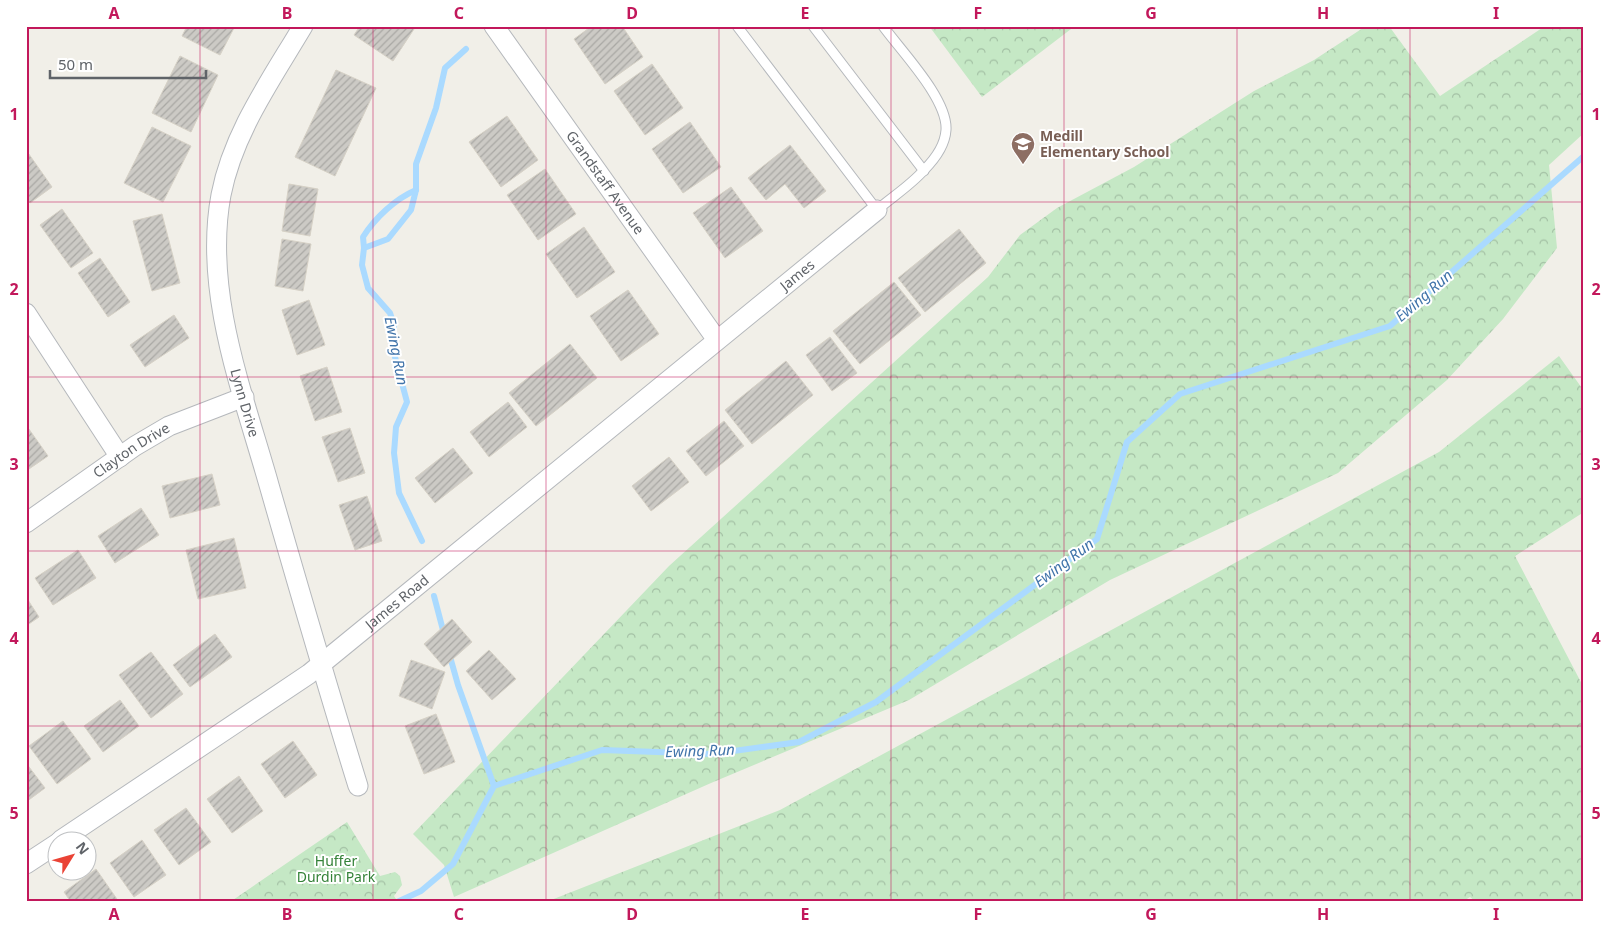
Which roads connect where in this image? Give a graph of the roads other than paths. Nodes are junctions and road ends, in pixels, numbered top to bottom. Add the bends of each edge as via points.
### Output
1 (303, 26) edge
2 (494, 26) edge
3 (737, 26) edge
4 (813, 26) edge
5 (883, 26) edge
6 (924, 171) junction
7 (877, 210) junction
8 (26, 313) edge
9 (717, 340) junction
10 (244, 397) junction
11 (120, 456) junction
12 (26, 523) edge
13 (320, 664) junction
14 (358, 786) dead end
15 (76, 830) edge
16 (48, 850) edge
17 (26, 864) edge

1 - 10 street, Lynn Drive via 240,137 221,194 216,230 218,283
2 - 9 street, Grandstaff Avenue
3 - 7 lane
4 - 6 lane
5 - 6 lane via 937,98 945,116 946,131 941,148
6 - 7 lane
7 - 9 street, James
8 - 11 street
9 - 13 street, James Road
10 - 11 street, Clayton Drive via 169,426
10 - 13 street, Lynn Drive
11 - 12 street, Clayton Drive
13 - 14 street, Lynn Drive
13 - 15 street, James Road
16 - 17 street

